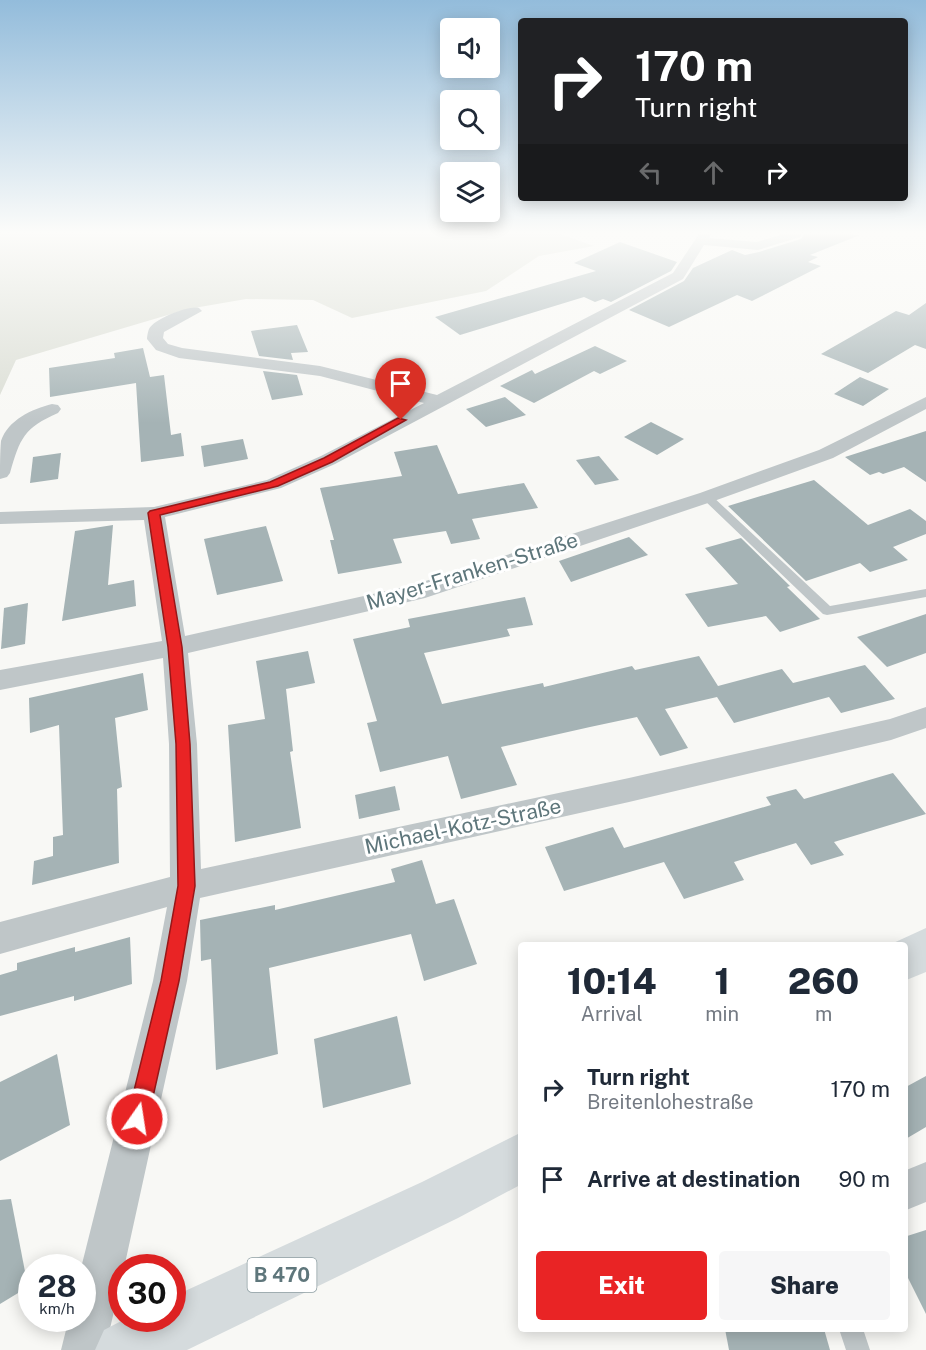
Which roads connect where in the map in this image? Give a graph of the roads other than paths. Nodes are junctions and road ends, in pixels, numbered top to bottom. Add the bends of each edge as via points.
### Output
1 (638, 297) edge
2 (194, 311) dead end
3 (438, 401) junction
4 (926, 402) edge
5 (52, 408) dead end
6 (0, 473) edge
7 (707, 497) junction
8 (154, 513) junction
9 (0, 518) edge
10 (926, 593) edge
11 (175, 647) junction
12 (0, 680) edge
13 (926, 717) edge
14 (186, 886) junction
15 (0, 938) edge
16 (926, 949) edge
17 (908, 958) edge
18 (518, 1159) edge
19 (926, 1182) edge
20 (908, 1189) edge
21 (852, 1332) edge
22 (83, 1350) edge
23 (124, 1350) edge
24 (858, 1350) edge

1 - 3 street
2 - 3 street via 156,330 155,339 162,347 179,353 320,371
3 - 8 street via 274,484
4 - 7 street, Mayer-Franken-Straße via 826,454
5 - 6 street via 30,417 13,432
7 - 10 lane via 827,611
7 - 11 street, Mayer-Franken-Straße via 417,592
8 - 9 street
8 - 11 street
11 - 12 street, Mayer-Franken-Straße
11 - 14 street via 183,744
13 - 14 street, Michael-Kotz-Straße via 891,729 629,790
14 - 15 street, Michael-Kotz-Straße
14 - 22 street via 170,981
16 - 17 main road
18 - 23 main road, B 470
19 - 20 street
21 - 24 lane

